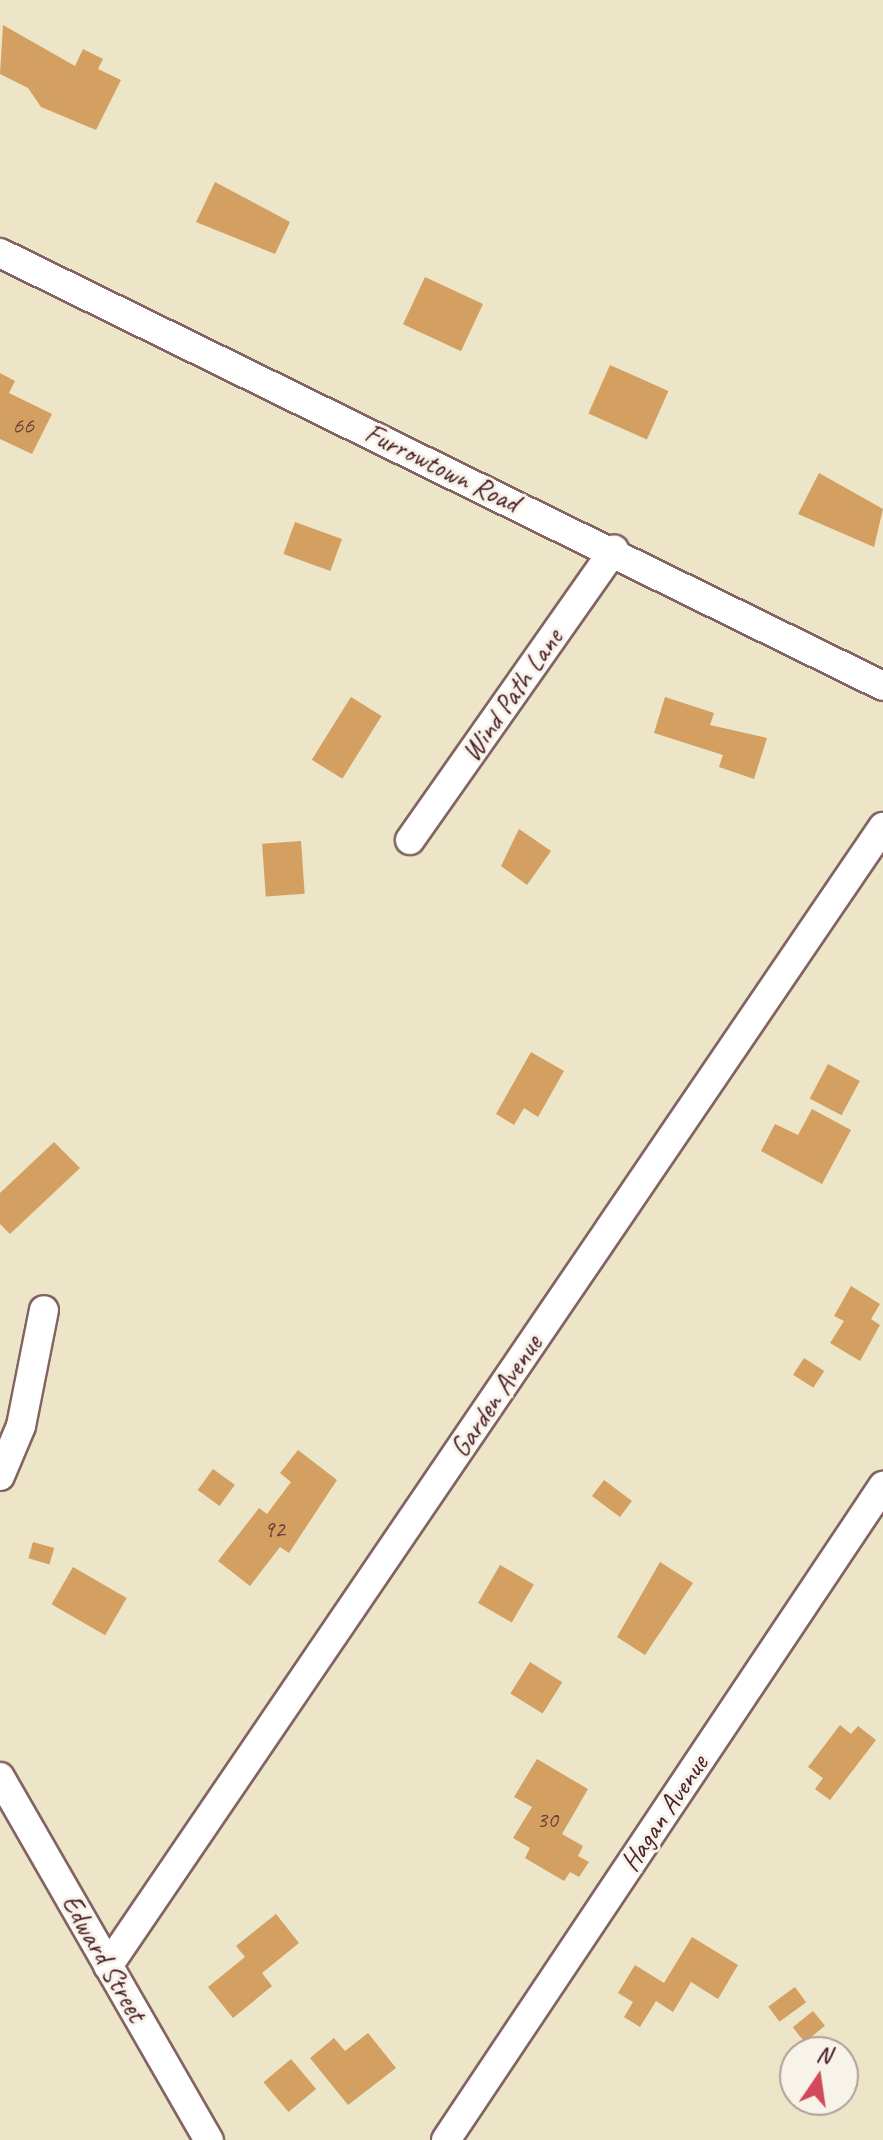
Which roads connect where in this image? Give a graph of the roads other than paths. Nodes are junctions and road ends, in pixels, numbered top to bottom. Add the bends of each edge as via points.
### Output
1 (0, 253) edge
2 (614, 550) junction
3 (883, 686) edge
4 (883, 827) edge
5 (410, 840) dead end
6 (44, 1310) dead end
7 (0, 1476) edge
8 (883, 1486) edge
9 (0, 1777) edge
10 (108, 1966) junction
11 (209, 2140) edge
12 (446, 2140) edge

1 - 2 street, Furrowtown Road
2 - 3 street, Furrowtown Road
2 - 5 street, Wind Path Lane
4 - 10 street, Garden Avenue
6 - 7 street via 21,1426
8 - 12 street, Hagan Avenue
9 - 10 street, Edward Street
10 - 11 street, Edward Street

